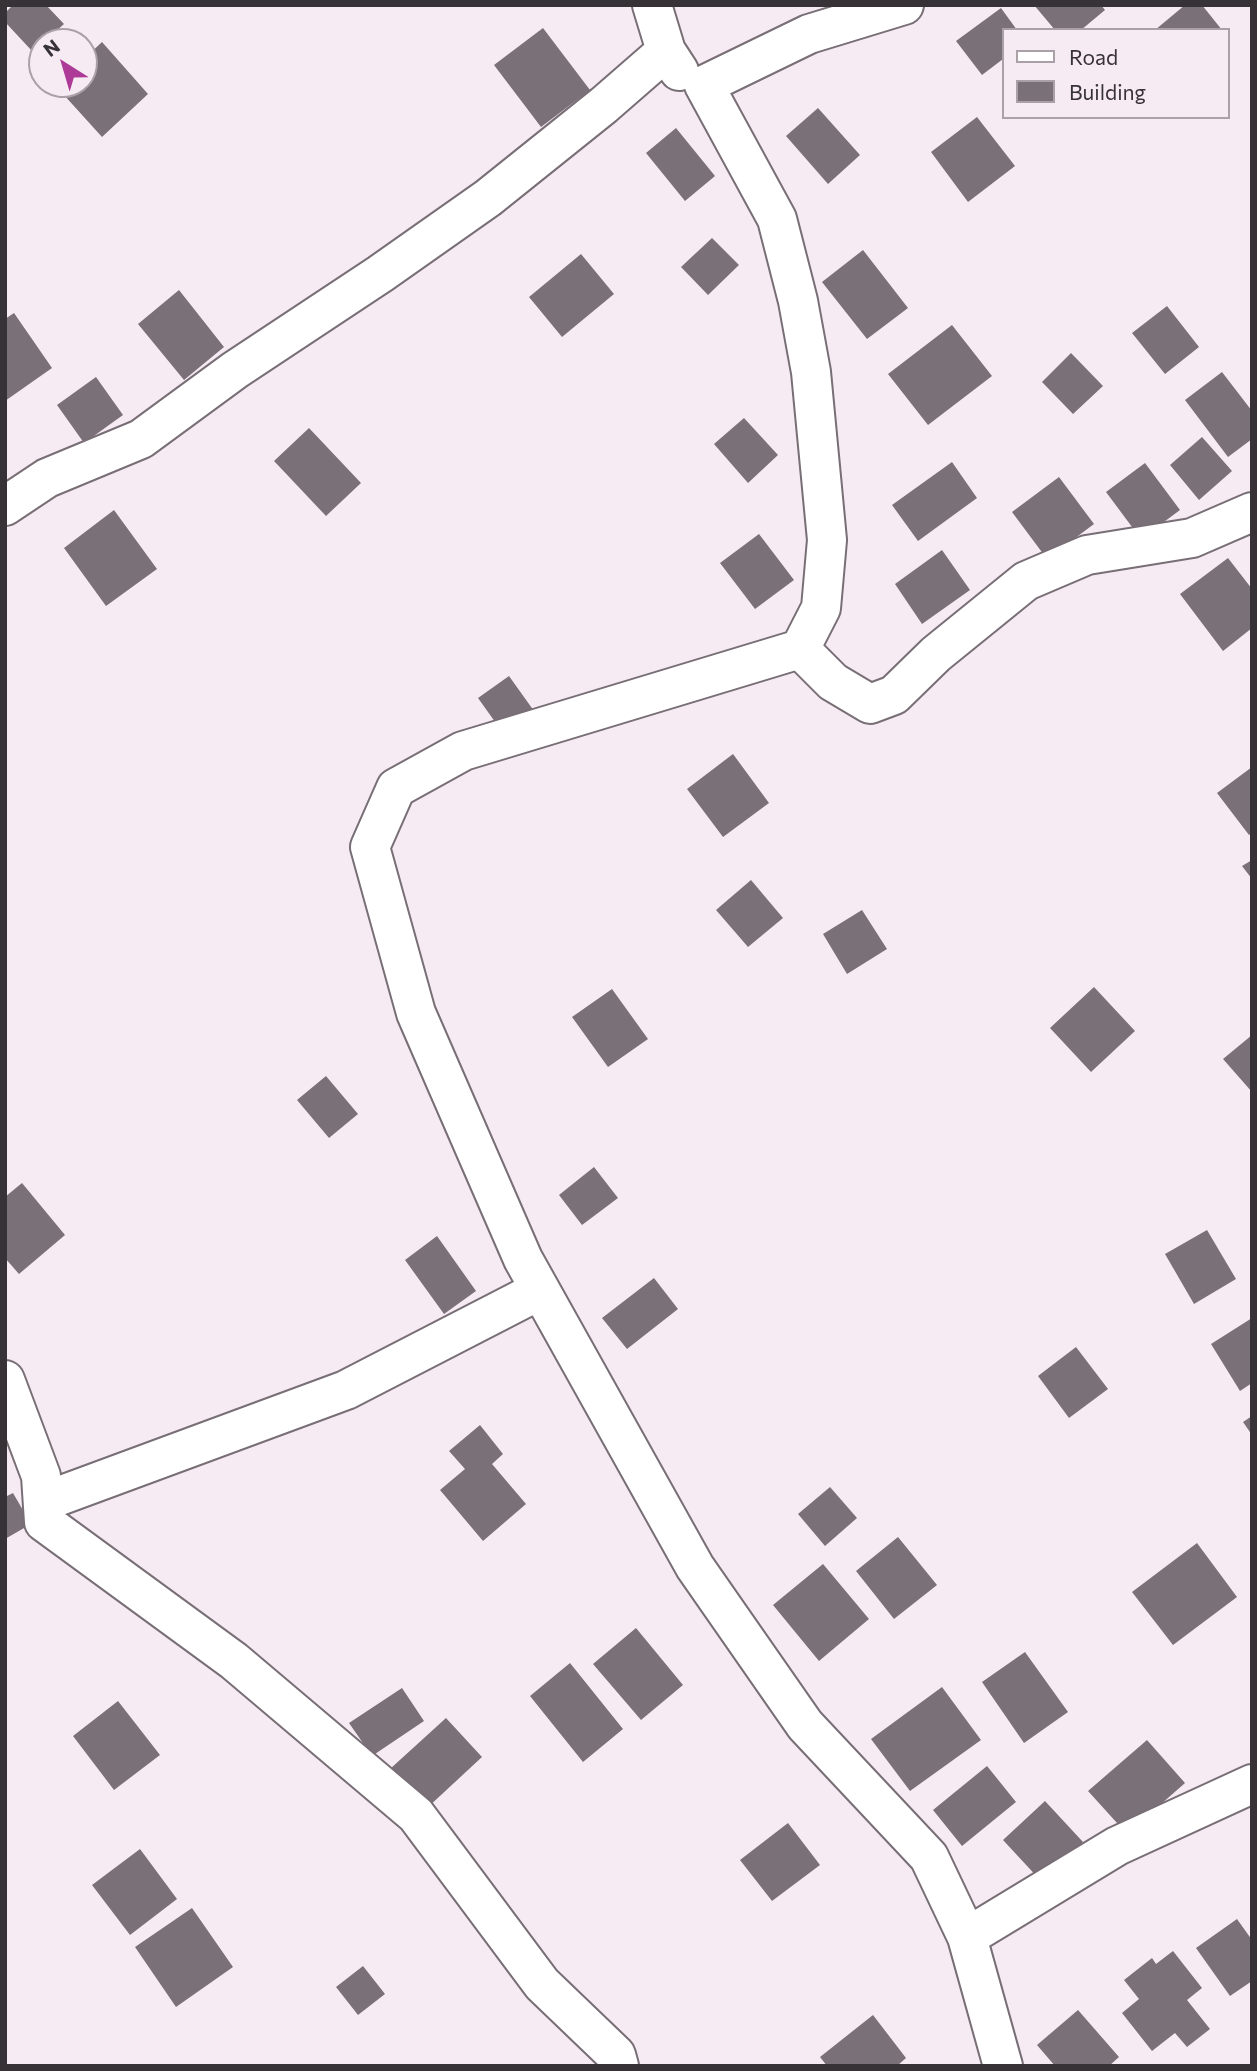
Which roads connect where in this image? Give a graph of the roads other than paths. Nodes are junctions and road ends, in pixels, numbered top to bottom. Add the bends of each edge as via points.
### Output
1 (652, 5) edge
2 (904, 5) edge
3 (666, 51) junction
4 (704, 85) junction
5 (5, 506) edge
6 (1252, 512) edge
7 (800, 649) junction
8 (540, 1290) junction
9 (5, 1380) edge
10 (43, 1502) junction
11 (1252, 1784) edge
12 (967, 1937) junction
13 (619, 2066) edge
14 (1003, 2066) edge

1 - 3 street
2 - 4 street via 808,34
3 - 4 street via 684,79
3 - 5 street via 488,198 234,370 141,439 47,478
4 - 7 street via 777,219 811,372 827,540 821,608
6 - 7 street via 1192,538 1087,555 1026,581 936,654 894,695 870,704 833,682
7 - 8 street via 463,751 396,788 370,847 416,1013
8 - 10 street via 346,1390
8 - 12 street via 695,1567 805,1725 929,1857
9 - 10 street via 41,1476
10 - 13 street via 44,1522 234,1661 416,1815 542,1984 616,2055
11 - 12 street via 1117,1846
12 - 14 street

